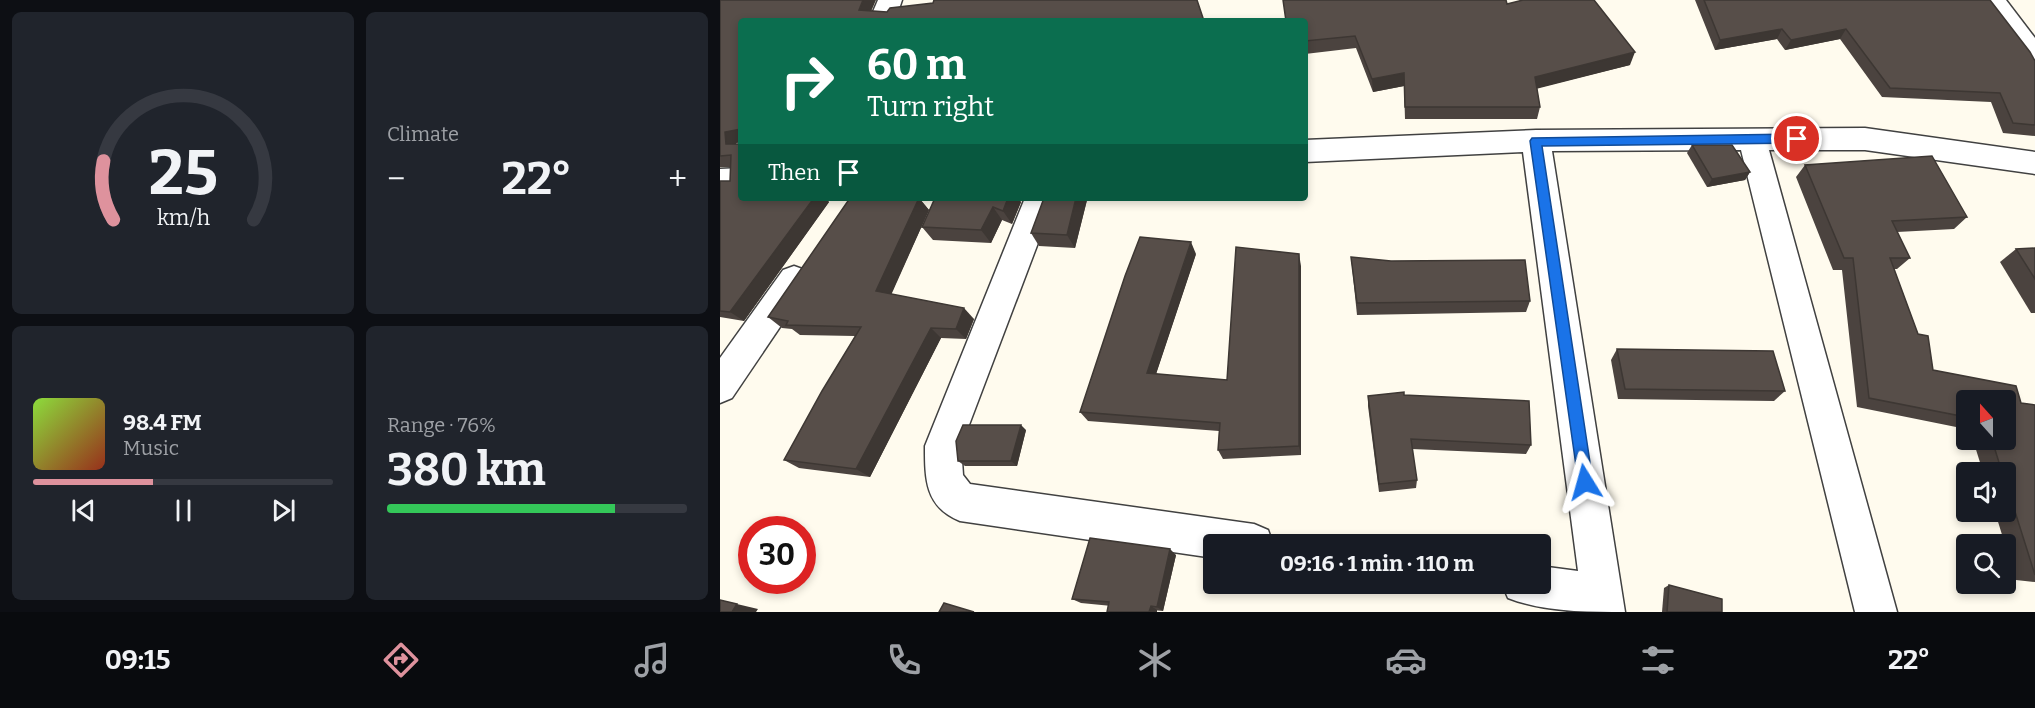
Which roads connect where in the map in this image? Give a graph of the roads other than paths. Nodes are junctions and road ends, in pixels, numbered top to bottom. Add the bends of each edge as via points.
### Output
1 (890, 0) edge
2 (1993, 0) edge
3 (883, 18) edge
4 (2035, 56) edge
5 (1752, 139) junction
6 (1536, 141) junction
7 (1308, 151) edge
8 (2035, 163) edge
9 (738, 179) edge
10 (720, 180) edge
11 (1039, 201) edge
12 (812, 255) edge
13 (720, 387) edge
14 (1203, 537) edge
15 (1551, 591) edge
16 (1602, 604) edge
17 (1876, 612) edge

1 - 3 street
2 - 4 street
5 - 6 street
5 - 8 street via 1865,139
5 - 17 street
6 - 7 street
6 - 16 street
9 - 10 street
11 - 14 street via 944,446 944,482 960,502
12 - 13 street
15 - 16 street

